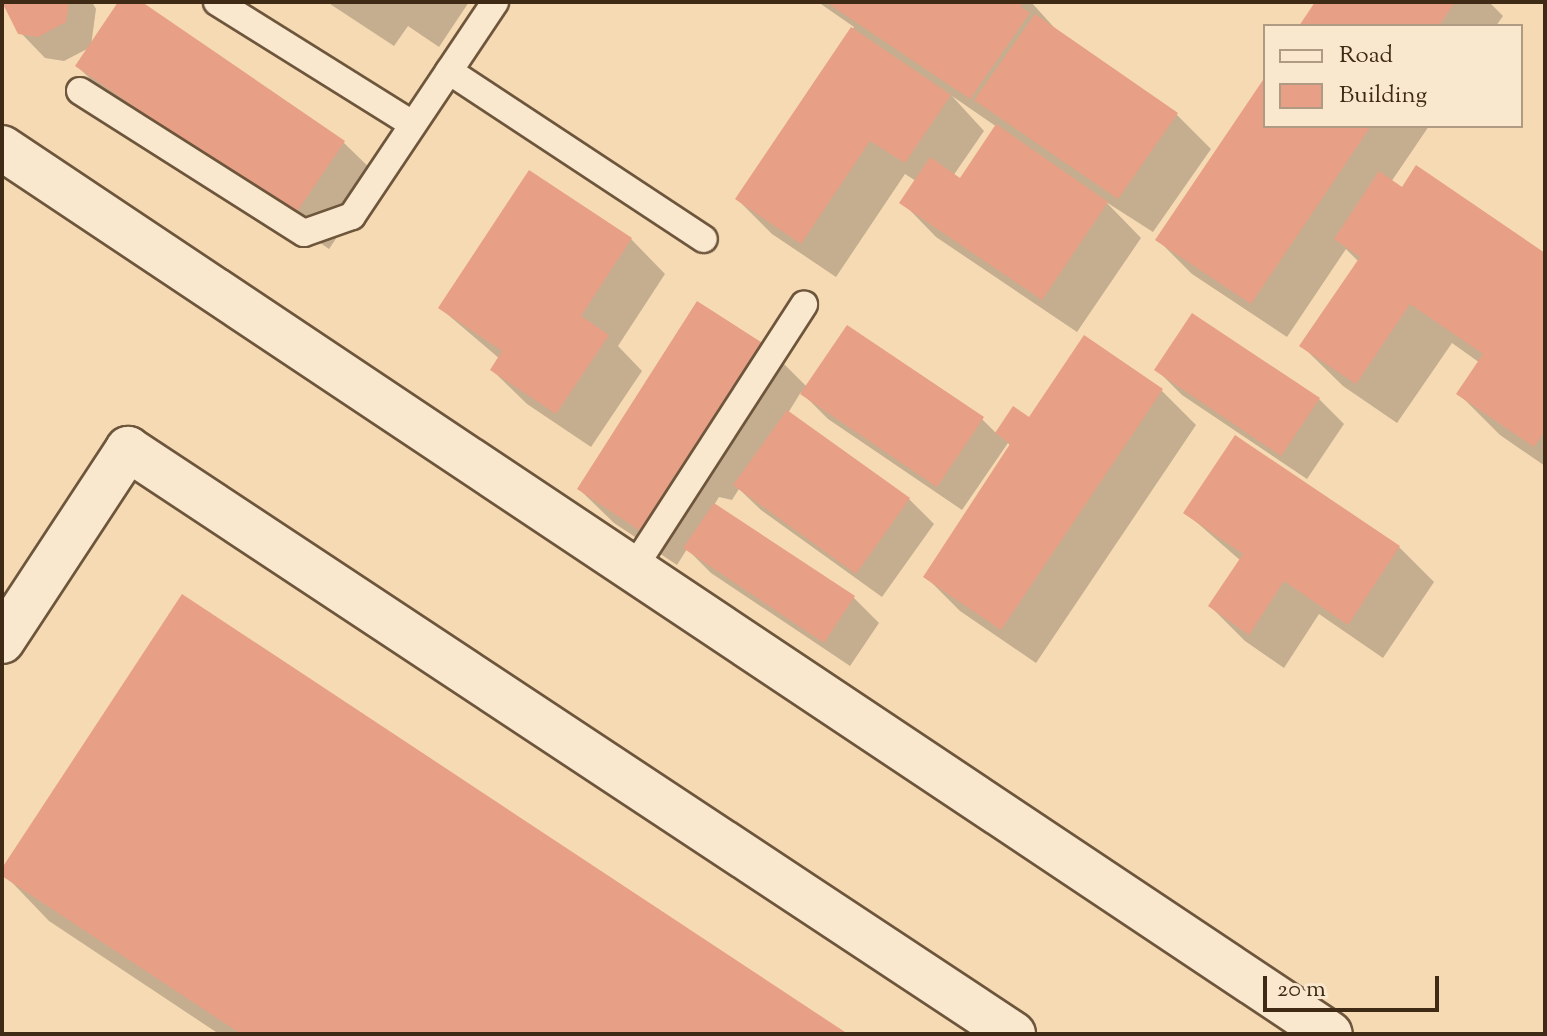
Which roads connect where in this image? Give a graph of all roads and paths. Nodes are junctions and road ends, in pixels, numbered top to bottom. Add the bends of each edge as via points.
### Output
1 (217, 2) edge
2 (495, 2) edge
3 (449, 71) junction
4 (80, 91) dead end
5 (411, 123) junction
6 (2, 148) edge
7 (704, 239) dead end
8 (804, 305) dead end
9 (633, 569) junction
10 (2, 641) edge
11 (1013, 1034) edge
12 (1330, 1034) edge

1 - 5 lane
2 - 3 lane
3 - 5 lane
3 - 7 lane
4 - 5 lane via 304,233 352,216
6 - 9 street
8 - 9 lane
9 - 12 street
10 - 11 street via 128,449

